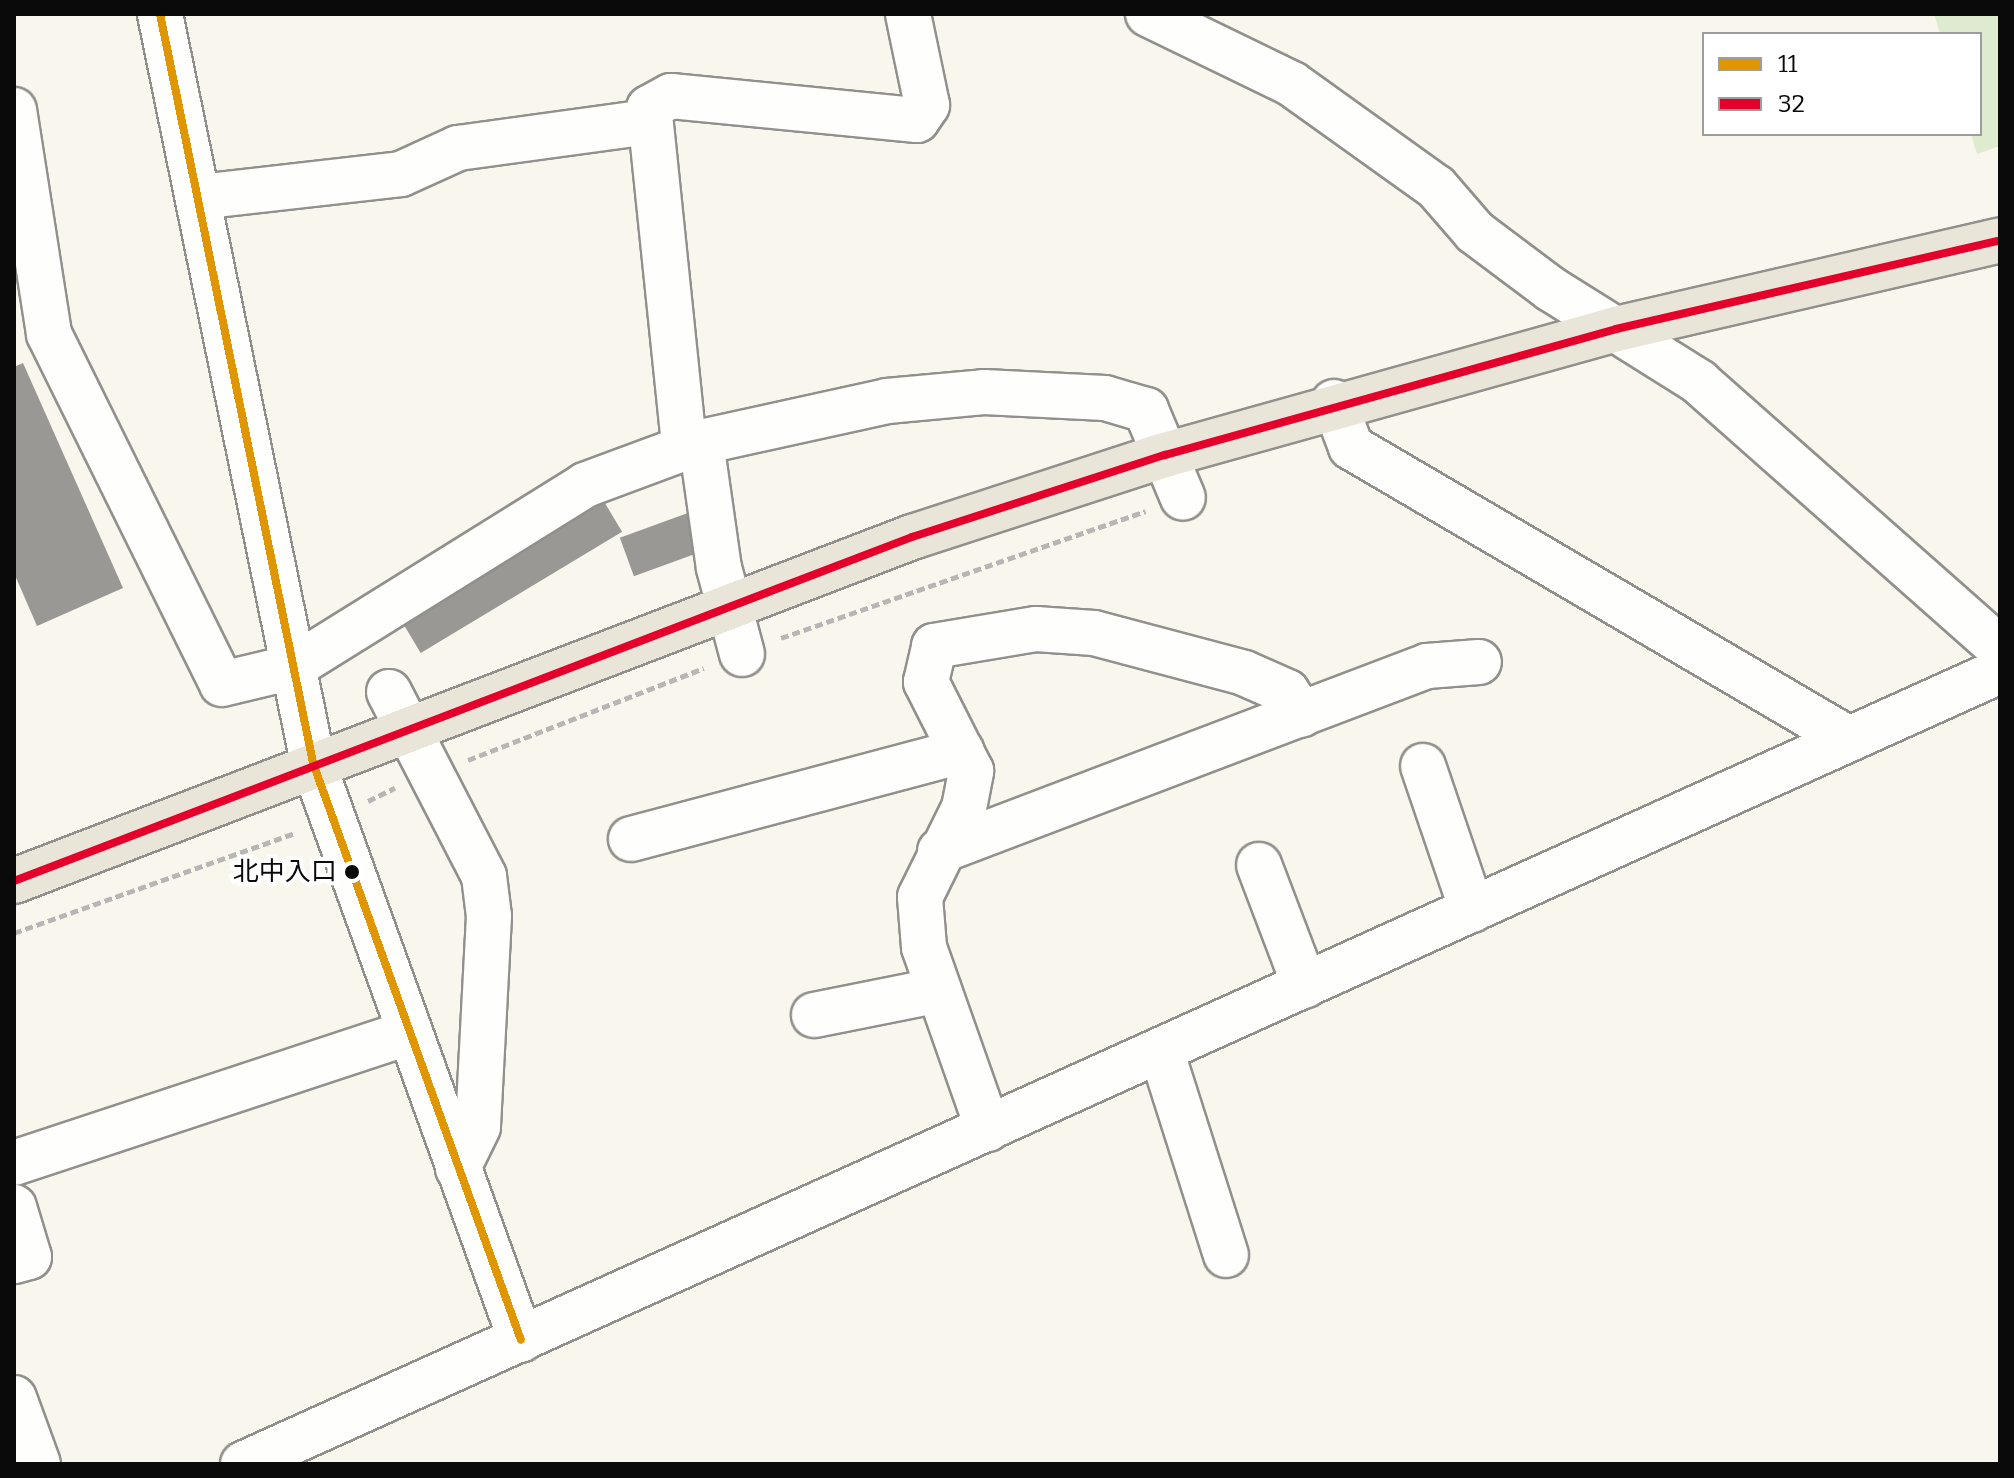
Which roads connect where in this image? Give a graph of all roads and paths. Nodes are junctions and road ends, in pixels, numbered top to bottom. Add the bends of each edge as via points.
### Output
1 (160, 14) edge
2 (908, 14) edge
3 (1148, 14) edge
4 (14, 110) edge
5 (647, 122) junction
6 (199, 197) junction
7 (2000, 240) edge
8 (1616, 329) junction
9 (32, 337) edge
10 (1334, 402) junction
11 (692, 443) junction
12 (1165, 455) junction
13 (1183, 498) joint
14 (729, 606) junction
15 (2000, 648) edge
16 (742, 654) junction
17 (1479, 662) dead end
18 (293, 667) junction
19 (2000, 671) edge
20 (389, 692) dead end
21 (1302, 715) junction
22 (411, 729) junction
23 (1849, 739) junction
24 (961, 751) junction
25 (313, 763) junction
26 (1423, 766) dead end
27 (432, 774) junction
28 (332, 826) junction
29 (631, 839) dead end
30 (940, 851) junction
31 (1259, 865) dead end
32 (14, 881) edge
33 (1472, 910) junction
34 (14, 933) edge
35 (1305, 986) junction
36 (939, 990) junction
37 (814, 1015) dead end
38 (408, 1033) junction
39 (1161, 1050) junction
40 (988, 1129) junction
41 (14, 1163) edge
42 (458, 1168) junction
43 (14, 1207) edge
44 (1226, 1255) dead end
45 (14, 1261) edge
46 (521, 1340) junction
47 (14, 1398) edge
48 (38, 1464) edge
49 (243, 1464) edge

1 - 6 street
2 - 5 street via 927,105 917,120 671,96 649,108
3 - 8 street via 1292,84 1436,187 1475,232
4 - 9 street
5 - 6 street via 458,148 401,174
5 - 11 street
6 - 18 street
7 - 8 main road
8 - 10 main road
8 - 15 street via 1699,382
9 - 18 street via 222,684
10 - 12 main road
10 - 23 street via 1351,447
11 - 12 street via 887,401 1059,393 1146,410
11 - 14 street
11 - 18 street via 585,485
12 - 13 street
12 - 14 main road
13 - 16 path
14 - 16 street
14 - 22 main road
16 - 27 path
17 - 21 street via 1427,666
18 - 25 street
19 - 23 street
20 - 22 street
21 - 24 street via 1287,692 1244,673 1094,633 1036,629 934,646 926,682
21 - 30 street
22 - 25 main road
22 - 27 street
23 - 33 street
24 - 29 street
24 - 30 street via 971,771 964,808
25 - 28 street
25 - 32 main road
26 - 33 street
27 - 28 path via 378,794
27 - 42 street via 484,876 489,916 478,1127
28 - 34 path via 274,836
28 - 38 street
30 - 36 street via 920,897 924,947
31 - 35 street
33 - 35 street
35 - 39 street
36 - 37 street
36 - 40 street
38 - 41 street
38 - 42 street
39 - 40 street
39 - 44 street
40 - 46 street
42 - 46 street
43 - 45 street via 29,1257
46 - 49 street
47 - 48 street

